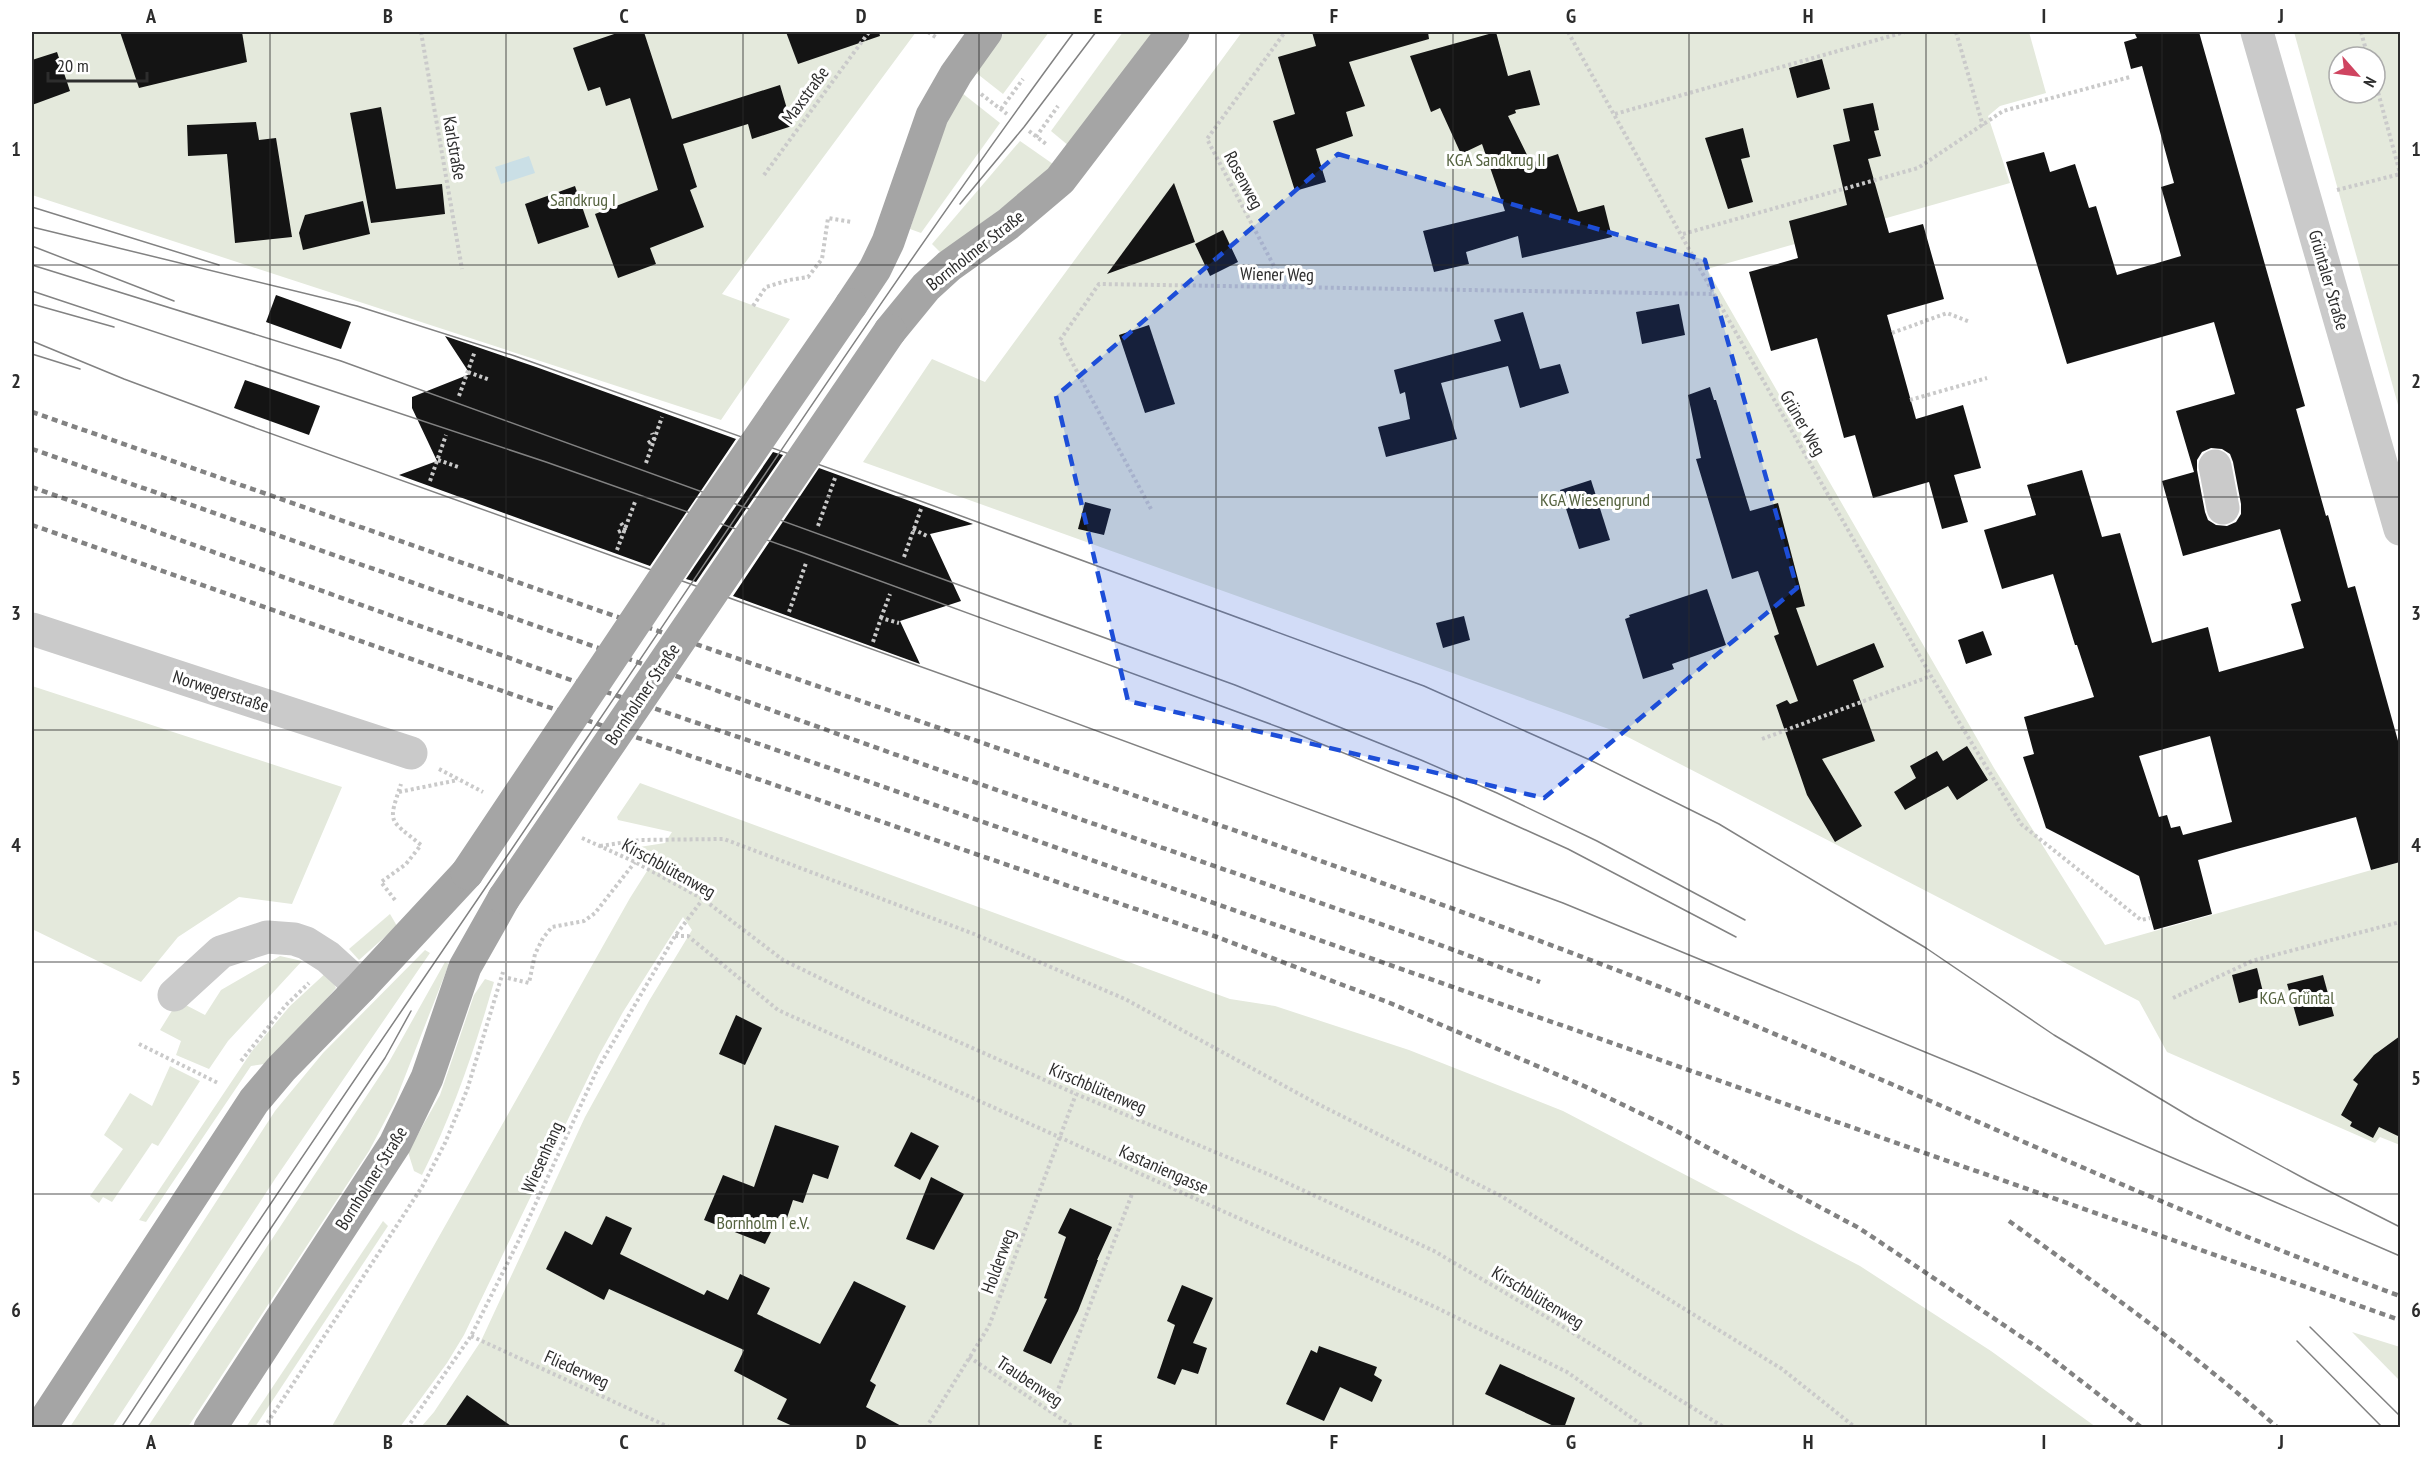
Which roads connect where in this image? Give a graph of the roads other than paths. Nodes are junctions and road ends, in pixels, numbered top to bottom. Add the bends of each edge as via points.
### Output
1 (986, 32) edge
2 (1173, 32) edge
3 (2257, 32) edge
4 (2214, 466) dead end
5 (2223, 508) dead end
6 (2400, 529) edge
7 (32, 629) edge
8 (411, 753) dead end
9 (361, 987) junction
10 (174, 995) dead end
11 (40, 1428) edge
12 (210, 1428) edge

1 - 9 main road, bridge via 932,116 875,269 467,873
2 - 12 main road, Bornholmer Straße, bridge via 1060,180 926,287 890,331 504,898 465,967 427,1078 395,1144
3 - 6 street, Grüntaler Straße
4 - 5 street
7 - 8 street, Norwegerstraße
9 - 10 street via 306,943 267,937 221,952
9 - 11 main road via 254,1101

